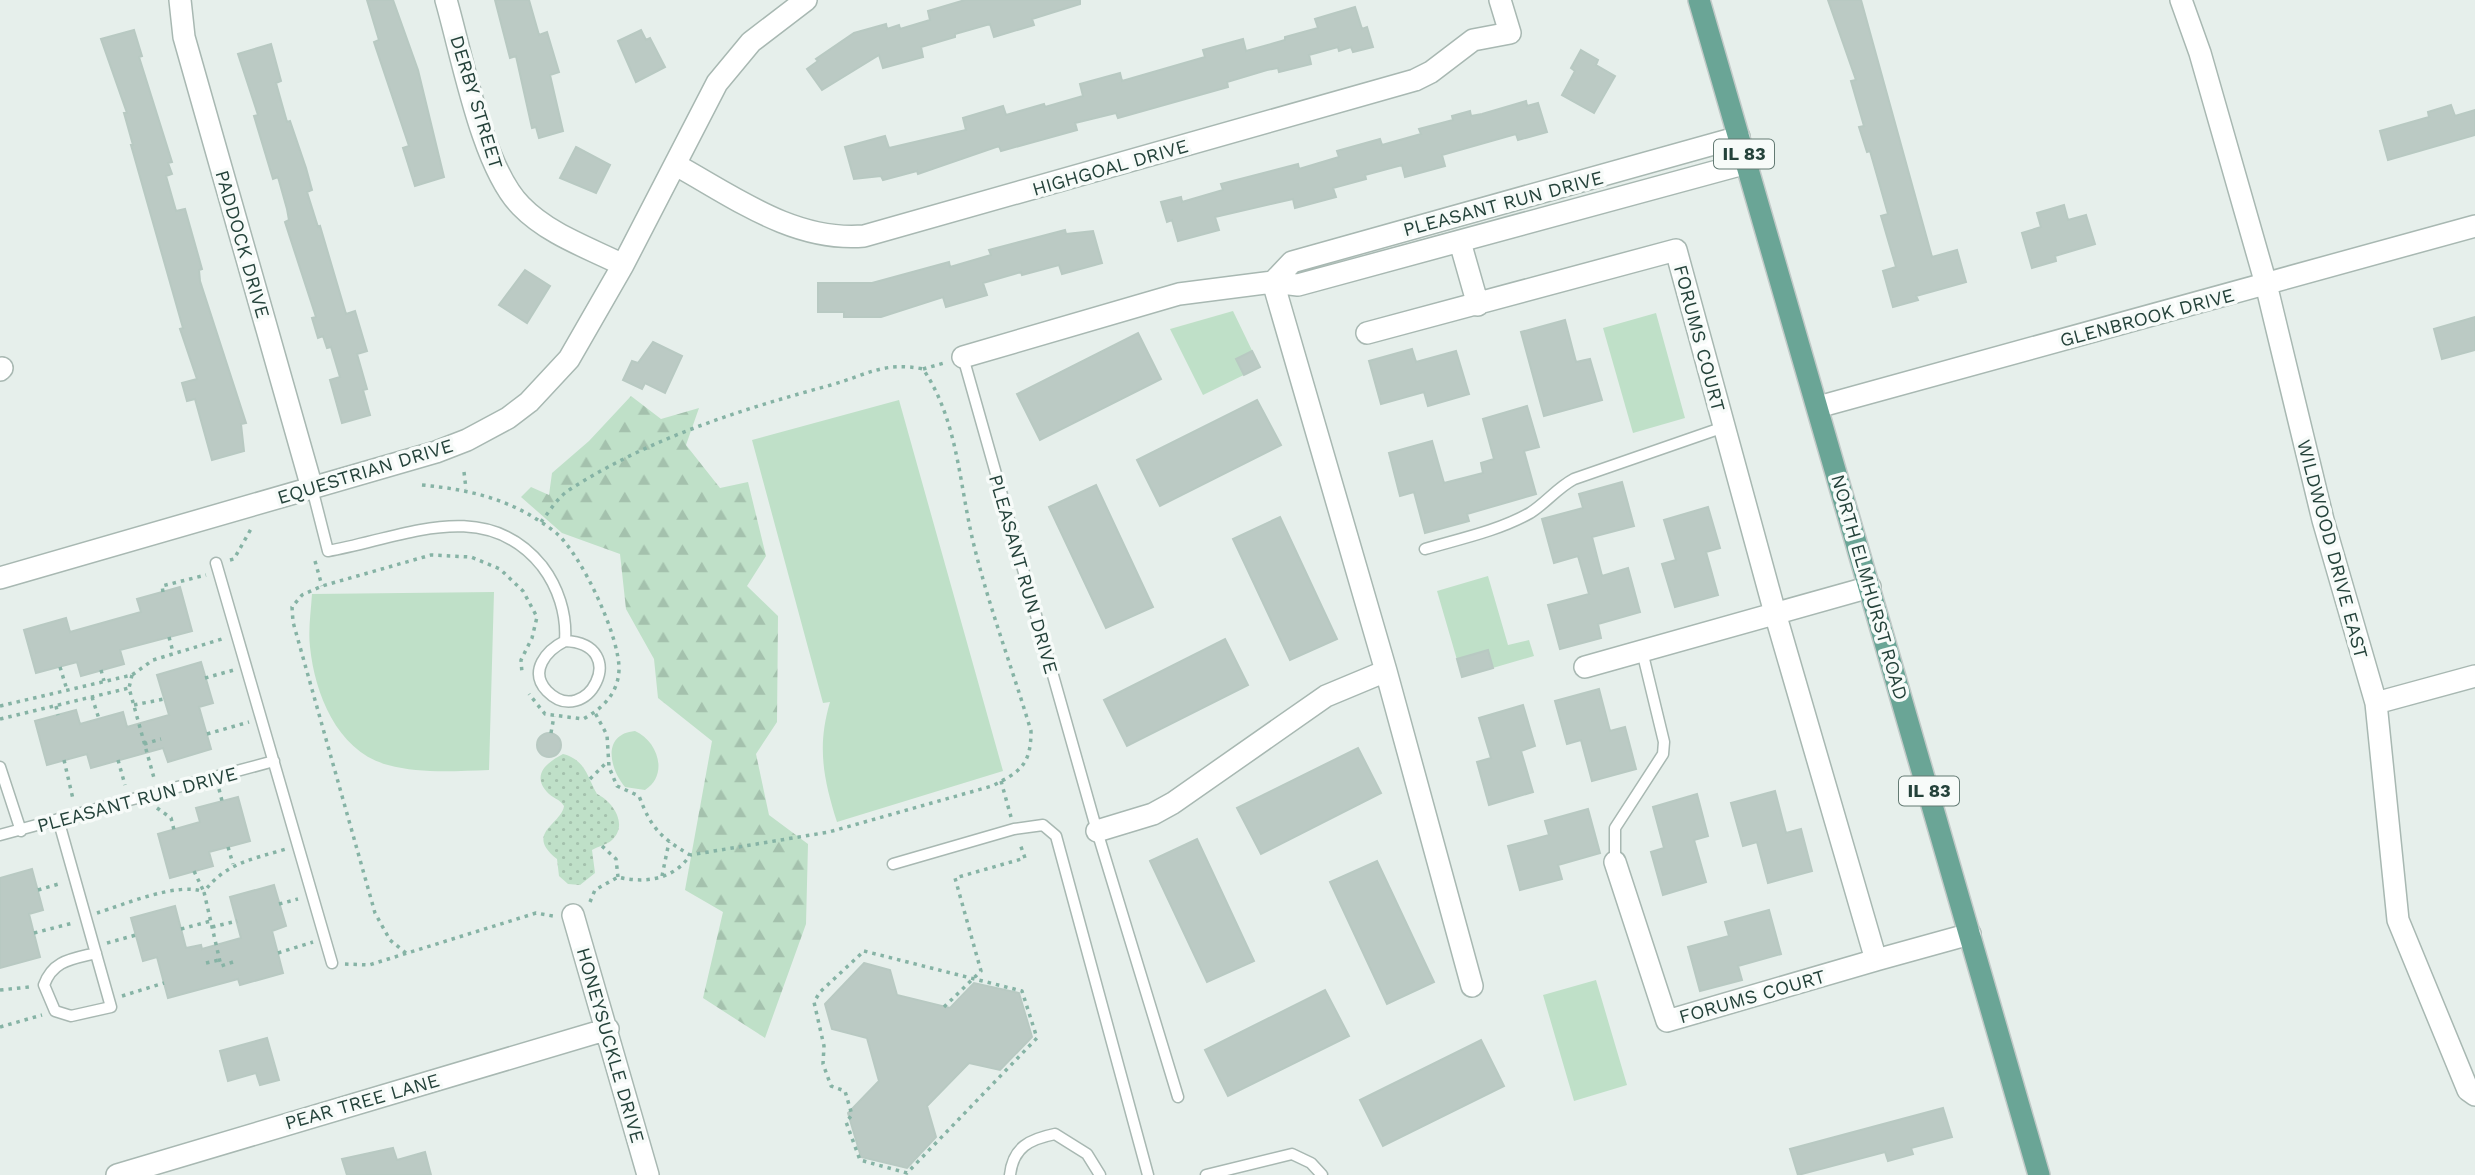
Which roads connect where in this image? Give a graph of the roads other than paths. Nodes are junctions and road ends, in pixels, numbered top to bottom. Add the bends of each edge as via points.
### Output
1 (180, 0) edge
2 (446, 0) edge
3 (806, 0) edge
4 (1500, 0) edge
5 (1699, 0) edge
6 (2181, 0) edge
7 (1740, 137) junction
8 (1747, 163) junction
9 (676, 164) junction
10 (2475, 226) edge
11 (1460, 242) junction
12 (623, 265) junction
13 (1273, 282) junction
14 (2266, 284) junction
15 (1478, 304) junction
16 (1367, 333) dead end
17 (963, 357) joint
18 (1818, 407) junction
19 (1724, 427) junction
20 (312, 488) junction
21 (1425, 549) dead end
22 (217, 568) road end
23 (0, 578) edge
24 (1870, 587) junction
25 (1776, 613) junction
26 (565, 641) junction
27 (1642, 651) junction
28 (1586, 667) dead end
29 (1386, 671) junction
30 (2475, 676) edge
31 (2376, 702) junction
32 (274, 761) junction
33 (0, 767) edge
34 (58, 819) junction
35 (21, 831) junction
36 (1097, 831) junction
37 (0, 835) edge
38 (1615, 862) joint
39 (893, 864) dead end
40 (573, 915) road end
41 (1970, 934) junction
42 (95, 950) junction
43 (1876, 960) junction
44 (332, 963) road end
45 (1472, 986) dead end
46 (608, 1030) junction
47 (2475, 1095) edge
48 (1178, 1097) dead end
49 (117, 1175) edge
50 (648, 1175) edge
51 (1010, 1175) edge
52 (1100, 1175) edge
53 (1148, 1175) edge
54 (1206, 1175) edge
55 (1322, 1175) edge
56 (2039, 1175) edge

1 - 20 street, PADDOCK DRIVE via 184,37
2 - 12 street, DERBY STREET via 490,155 511,194 539,221
3 - 9 street, EQUESTRIAN DRIVE via 775,21 732,63 706,101
4 - 9 street, HIGHGOAL DRIVE via 1510,33 1474,40 1416,80 864,236 834,238 806,232
5 - 7 main road, NORTH ELMHURST ROAD / IL 83
6 - 14 street, WILDWOOD DRIVE EAST
7 - 8 main road, NORTH ELMHURST ROAD / IL 83
7 - 13 street, PLEASANT RUN DRIVE via 1292,262
8 - 11 street, PLEASANT RUN DRIVE
8 - 18 main road, NORTH ELMHURST ROAD / IL 83
9 - 12 street, EQUESTRIAN DRIVE
10 - 14 street, GLENBROOK DRIVE
11 - 13 street, PLEASANT RUN DRIVE via 1298,285
11 - 15 street
12 - 20 street, EQUESTRIAN DRIVE via 569,359 508,418 436,452
13 - 17 street, PLEASANT RUN DRIVE via 1178,294
13 - 29 street
14 - 18 street, GLENBROOK DRIVE
14 - 31 street, WILDWOOD DRIVE EAST via 2323,520
15 - 16 street, FORUMS COURT
15 - 19 street, FORUMS COURT via 1676,250
17 - 36 lane, PLEASANT RUN DRIVE
18 - 24 main road, NORTH ELMHURST ROAD / IL 83
19 - 21 lane via 1574,479 1512,522
19 - 25 street, FORUMS COURT
20 - 23 street, EQUESTRIAN DRIVE
20 - 26 lane via 328,551 449,525 512,537 549,576 561,601
22 - 32 lane
24 - 25 street
24 - 41 main road, NORTH ELMHURST ROAD / IL 83
25 - 27 street
25 - 43 street, FORUMS COURT
26 - 26 lane via 551,648 539,674 546,690 573,701 587,696 598,683 600,668 594,652 582,642
27 - 28 street
27 - 38 lane via 1663,754 1615,828
29 - 36 street via 1326,696 1173,803
29 - 45 street
30 - 31 street
31 - 47 street, WILDWOOD DRIVE EAST via 2398,920 2468,1090
32 - 34 lane, PLEASANT RUN DRIVE
32 - 44 lane
33 - 35 lane
34 - 35 lane, PLEASANT RUN DRIVE
34 - 42 lane
35 - 37 lane, PLEASANT RUN DRIVE
36 - 48 lane, PLEASANT RUN DRIVE
38 - 43 street, FORUMS COURT via 1667,1021
39 - 53 lane via 1043,825 1056,836
40 - 46 street, HONEYSUCKLE DRIVE
41 - 43 street, FORUMS COURT
41 - 56 main road, NORTH ELMHURST ROAD / IL 83
42 - 42 lane via 57,964 44,985 55,1011 71,1016 111,1007
46 - 49 street, PEAR TREE LANE
46 - 50 street, HONEYSUCKLE DRIVE
51 - 52 lane via 1012,1160 1030,1139 1055,1134 1087,1154
54 - 55 lane via 1292,1154 1311,1163

